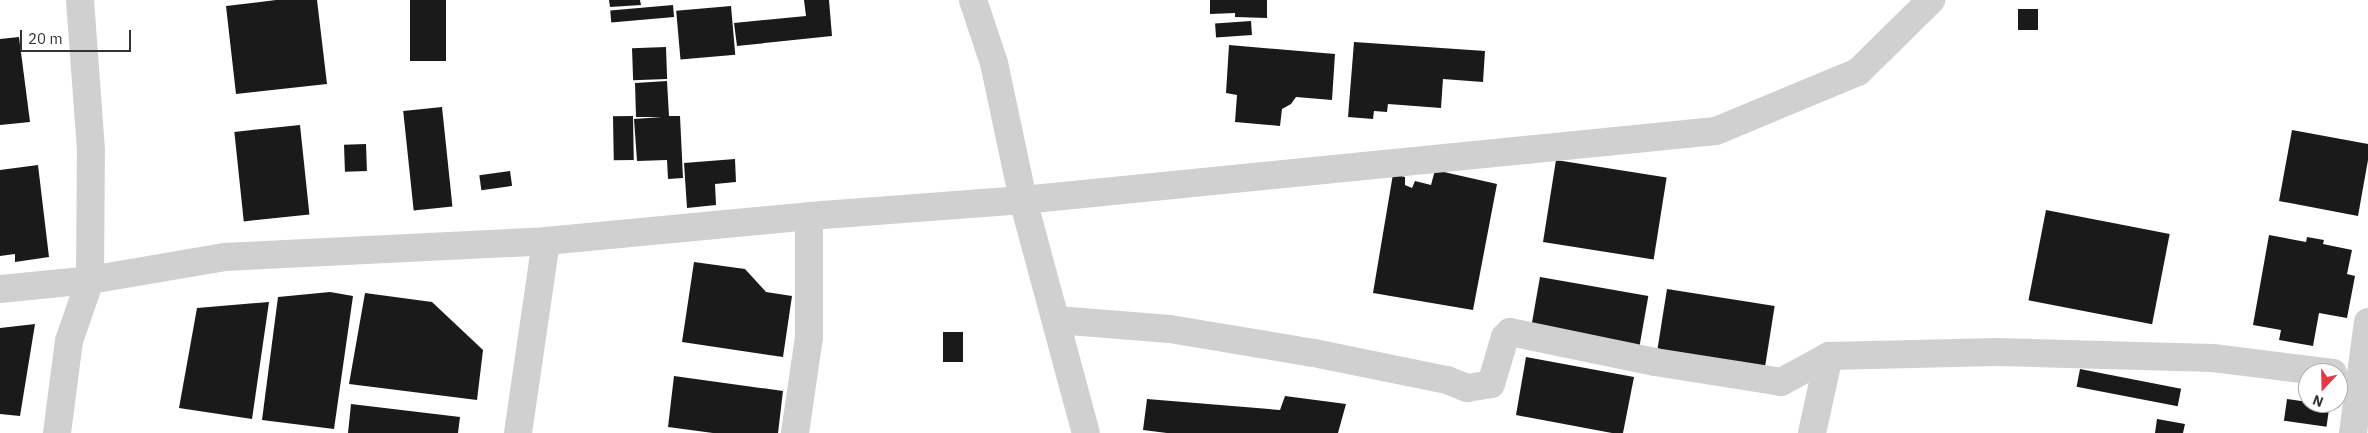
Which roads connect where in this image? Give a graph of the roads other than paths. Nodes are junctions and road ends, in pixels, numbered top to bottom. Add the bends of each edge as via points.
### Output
1 (80, 0) edge
2 (973, 0) edge
3 (1931, 0) edge
4 (1023, 200) junction
5 (809, 216) junction
6 (546, 240) junction
7 (90, 280) junction
8 (0, 289) edge
9 (1057, 320) junction
10 (2368, 322) edge
11 (1828, 356) junction
12 (2298, 369) edge
13 (2355, 376) edge
14 (57, 433) edge
15 (518, 433) edge
16 (795, 433) edge
17 (1086, 433) edge
18 (1812, 433) edge
19 (2353, 433) edge

1 - 7 street via 91,150
2 - 4 street via 994,63
3 - 4 street via 1858,72 1716,131
4 - 5 street
4 - 9 street
5 - 6 street
5 - 16 street via 809,337
6 - 7 street via 224,257
6 - 15 street
7 - 8 street
7 - 14 street via 69,342
9 - 11 street via 1170,329 1343,359 1447,380 1467,388 1491,384 1505,338 1510,332 1655,362 1781,382
9 - 17 street
10 - 13 street
11 - 12 street via 1997,352 2128,355 2213,358
11 - 18 street
13 - 19 street

